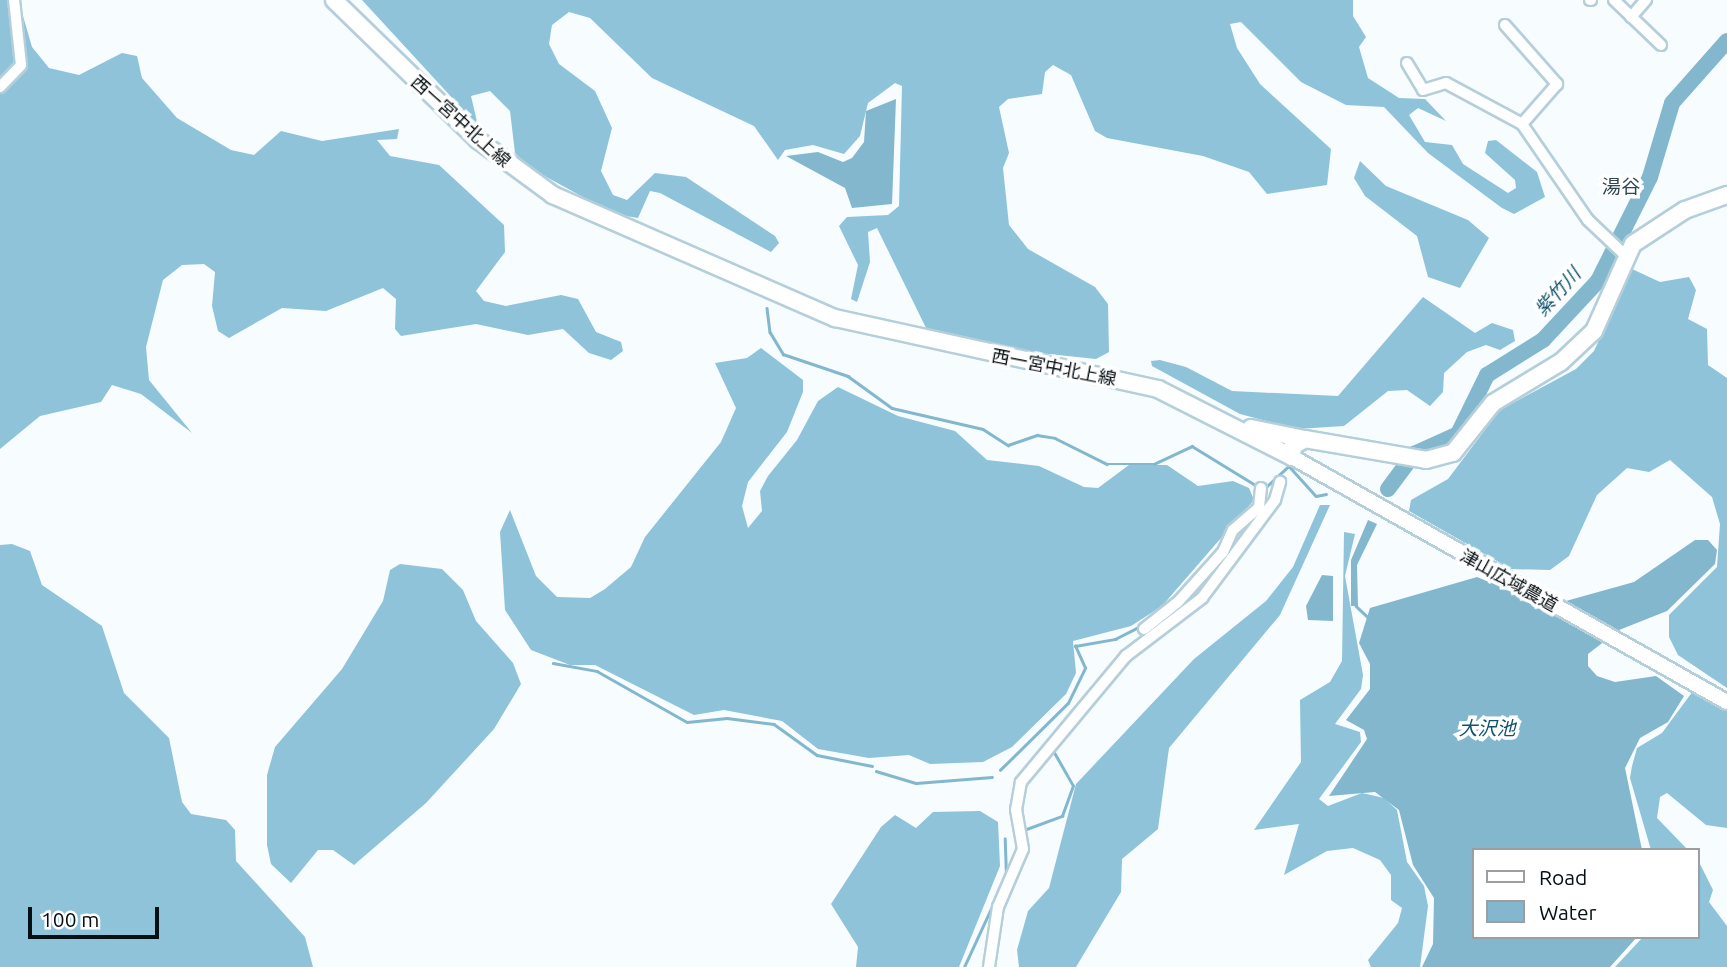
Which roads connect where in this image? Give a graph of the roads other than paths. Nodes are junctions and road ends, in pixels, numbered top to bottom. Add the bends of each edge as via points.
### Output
1 (14, 0) edge
2 (334, 0) edge
3 (1614, 0) edge
4 (1646, 0) edge
5 (1631, 16) junction
6 (1505, 25) dead end
7 (1661, 46) dead end
8 (1407, 63) dead end
9 (0, 87) edge
10 (1522, 124) junction
11 (1727, 195) edge
12 (1621, 252) junction
13 (1238, 427) junction
14 (1305, 439) junction
15 (1292, 457) junction
16 (1280, 482) dead end
17 (1261, 488) dead end
18 (1144, 629) dead end
19 (1727, 702) edge
20 (989, 967) edge

1 - 9 street via 21,65
2 - 13 main road, 西一宮中北上線 via 478,141 573,204 868,329 1158,389
3 - 5 street
4 - 5 street
5 - 7 street
6 - 10 street via 1557,84
8 - 10 street via 1423,90 1446,83
10 - 12 street via 1608,242
11 - 12 main road via 1654,228
12 - 14 main road via 1604,317 1583,343 1500,398 1453,453 1412,458
13 - 14 main road
13 - 15 main road, 西一宮中北上線
14 - 15 main road via 1293,446
15 - 19 street, 津山広域農道
16 - 20 street via 1275,500 1202,598 1126,656 1021,782 1016,810 1023,849 998,907
17 - 18 street via 1259,507 1233,530 1223,552

